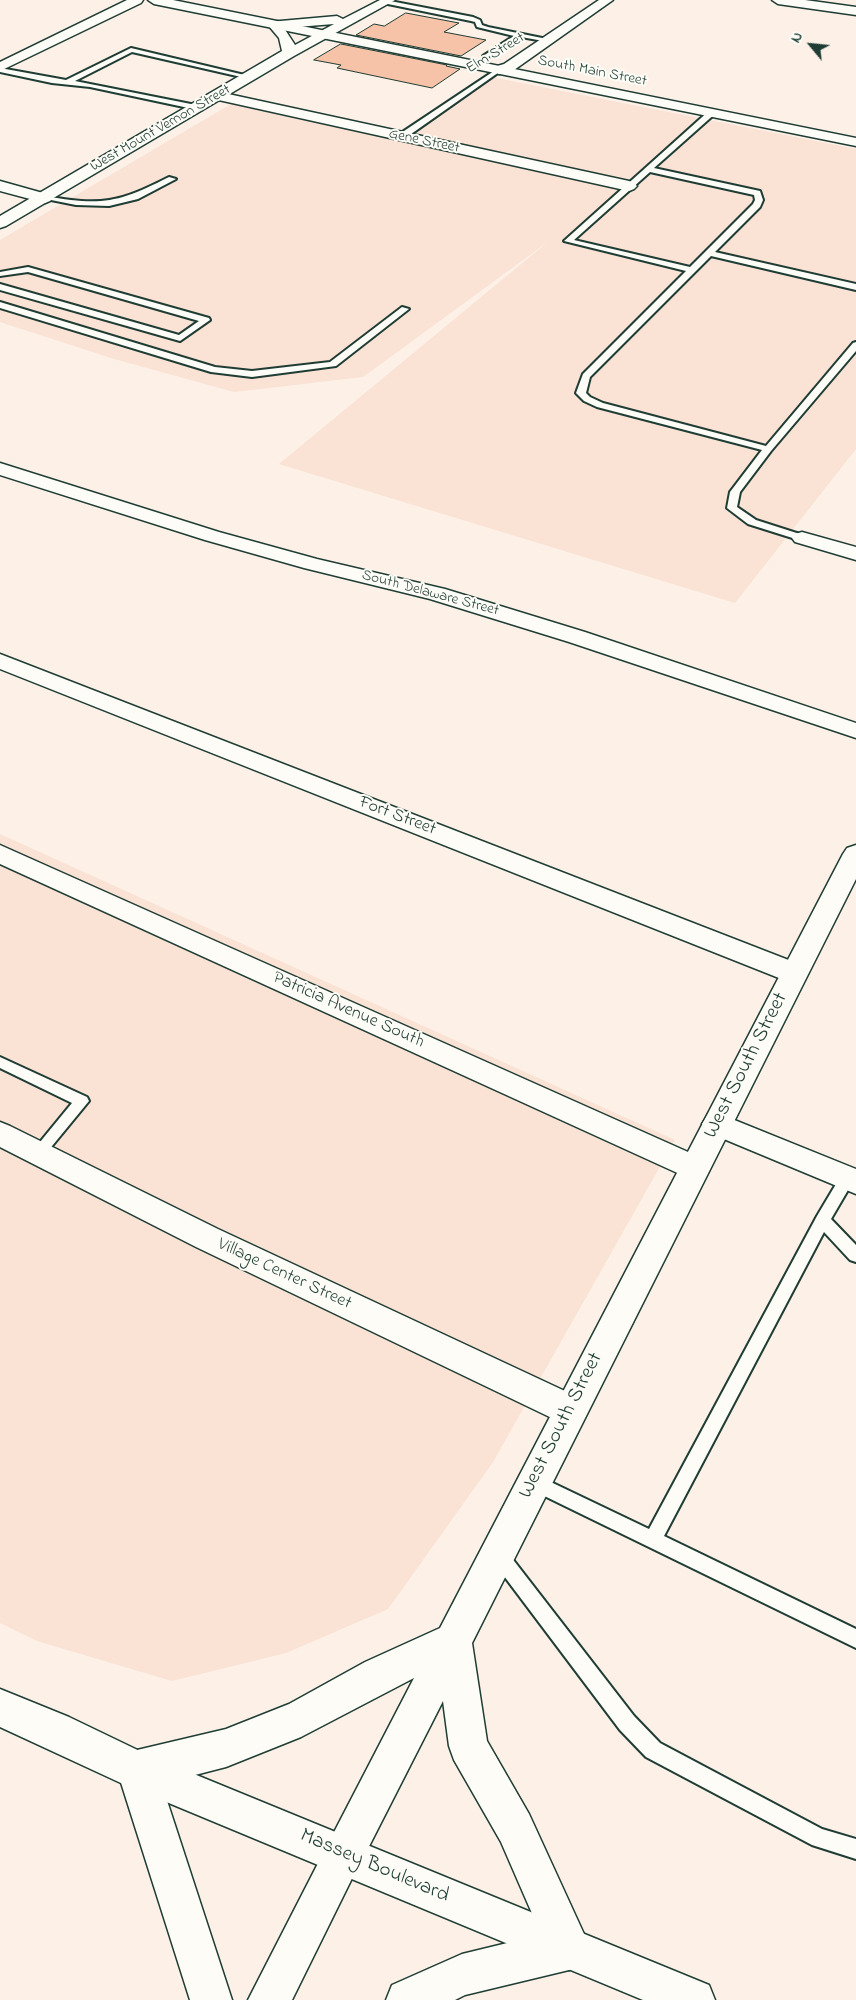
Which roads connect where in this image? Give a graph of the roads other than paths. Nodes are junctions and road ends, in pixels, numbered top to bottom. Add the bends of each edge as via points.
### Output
1 (137, 0) edge
2 (154, 0) edge
3 (608, 0) edge
4 (778, 0) edge
5 (387, 1) edge
6 (856, 11) edge
7 (358, 16) junction
8 (274, 26) junction
9 (322, 35) junction
10 (520, 35) junction
11 (549, 40) junction
12 (289, 53) junction
13 (485, 57) dead end
14 (0, 68) edge
15 (499, 70) junction
16 (250, 77) junction
17 (66, 84) junction
18 (219, 96) junction
19 (198, 108) junction
20 (713, 112) junction
21 (402, 137) junction
22 (856, 142) edge
23 (648, 169) junction
24 (172, 179) dead end
25 (0, 186) edge
26 (629, 186) junction
27 (45, 198) junction
28 (0, 223) edge
29 (709, 253) junction
30 (692, 270) junction
31 (0, 274) edge
32 (0, 287) edge
33 (856, 287) edge
34 (0, 305) edge
35 (405, 309) dead end
36 (856, 345) edge
37 (170, 346) junction
38 (768, 449) junction
39 (0, 470) edge
40 (802, 538) joint
41 (856, 554) edge
42 (0, 661) edge
43 (856, 731) edge
44 (0, 854) edge
45 (856, 854) edge
46 (794, 972) junction
47 (0, 1062) edge
48 (717, 1124) junction
49 (0, 1134) edge
50 (38, 1153) junction
51 (695, 1168) junction
52 (851, 1180) edge
53 (822, 1220) junction
54 (856, 1255) edge
55 (570, 1410) junction
56 (533, 1481) junction
57 (653, 1540) junction
58 (497, 1552) junction
59 (856, 1639) edge
60 (453, 1641) junction
61 (0, 1699) edge
62 (0, 1708) edge
63 (55, 1731) junction
64 (137, 1770) junction
65 (856, 1849) edge
66 (344, 1854) junction
67 (569, 1949) junction
68 (211, 2000) edge
69 (269, 2000) edge
70 (408, 2000) edge
71 (694, 2000) edge

1 - 14 street
2 - 8 street, South Main Street
3 - 11 street, Elm Street
4 - 6 street
5 - 7 street, West Mount Vernon Street
5 - 10 lane via 474,19 479,26
7 - 8 street
7 - 9 street, West Mount Vernon Street
8 - 9 street, South Main Street
8 - 12 street via 285,36 290,45
9 - 12 street, West Mount Vernon Street
9 - 15 street, South Main Street
10 - 11 lane
10 - 13 lane
11 - 15 street, Elm Street via 509,67
12 - 16 street, West Mount Vernon Street
14 - 17 lane
15 - 20 street, South Main Street
15 - 21 lane, Elm Street
16 - 17 lane via 131,50
16 - 18 street, West Mount Vernon Street
17 - 19 lane via 90,85
18 - 19 street, West Mount Vernon Street
18 - 21 street, Gene Street
19 - 27 street, West Mount Vernon Street
20 - 22 street, South Main Street
20 - 23 lane
21 - 26 street, Gene Street
23 - 26 lane
23 - 29 lane via 757,194 757,205
24 - 27 lane via 129,200 107,203
25 - 27 street
26 - 30 lane via 568,241
27 - 28 street, West Mount Vernon Street
29 - 30 lane
29 - 33 lane
30 - 38 lane via 586,376 581,393 600,405
31 - 37 lane via 28,269 206,320
32 - 37 lane
34 - 37 lane
35 - 37 lane via 332,364 252,374 214,370
36 - 38 lane
38 - 40 lane via 735,492 732,508 752,522
39 - 43 street, South Delaware Street via 212,536 437,594 577,637
40 - 41 street
42 - 46 street, Fort Street
44 - 51 street, Patricia Avenue South
45 - 46 street, West South Street
46 - 48 street, West South Street
47 - 50 lane via 82,1101
48 - 51 street, West South Street
48 - 52 street
49 - 50 street, Village Center Street
50 - 55 street, Village Center Street via 207,1238
51 - 55 street, West South Street
52 - 53 lane
53 - 54 lane
53 - 57 lane
55 - 56 street, West South Street
56 - 57 lane
56 - 58 street, West South Street
57 - 59 lane
58 - 60 street, West South Street
58 - 65 lane via 627,1723 653,1750 819,1838
60 - 64 street via 378,1676 301,1718 260,1735 226,1748
60 - 66 street, West South Street
60 - 67 street via 468,1746 515,1828
61 - 63 street
62 - 63 street
63 - 64 street, Massey Boulevard
64 - 66 street, Massey Boulevard
64 - 68 street
66 - 67 street, Massey Boulevard
66 - 69 street, West South Street
67 - 70 street via 462,1975
67 - 71 street, Massey Boulevard

